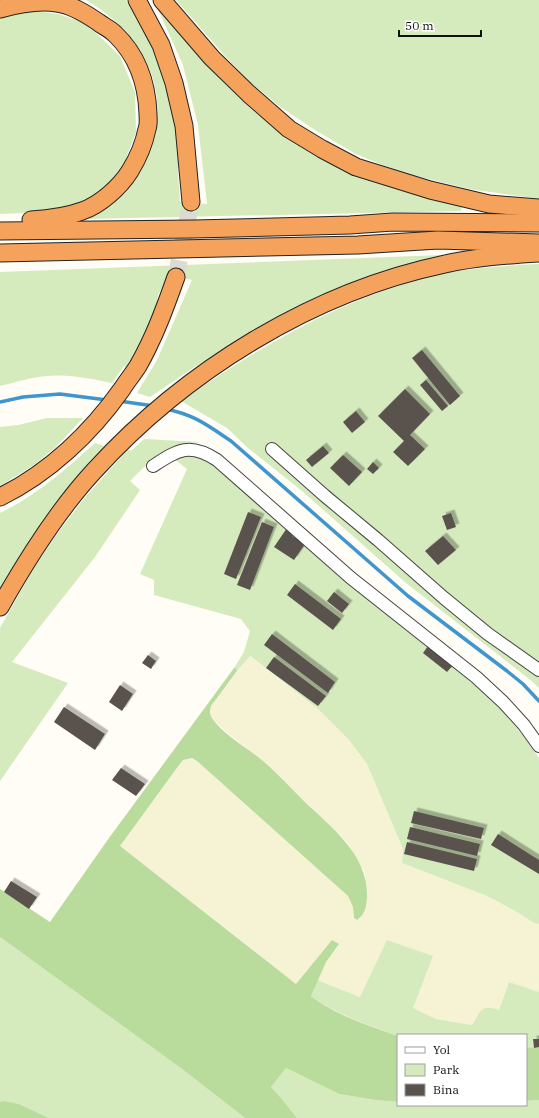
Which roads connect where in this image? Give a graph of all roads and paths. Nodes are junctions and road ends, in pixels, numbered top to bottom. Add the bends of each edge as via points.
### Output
1 (137, 0) edge
2 (162, 0) edge
3 (0, 10) edge
4 (191, 202) tunnel mouth
5 (539, 208) edge
6 (539, 223) edge
7 (0, 225) edge
8 (0, 231) edge
9 (539, 243) edge
10 (0, 253) edge
11 (539, 253) edge
12 (176, 277) tunnel mouth
13 (272, 449) dead end
14 (153, 466) dead end
15 (0, 497) edge
16 (0, 607) edge
17 (539, 670) edge
18 (539, 746) edge

1 - 4 highway via 161,45 174,83 184,126
2 - 5 highway via 212,58 249,94 289,129 322,149 356,167 430,190 489,204
3 - 7 highway via 18,4 39,2 57,2 75,8 115,33 130,52 141,74 148,100 148,128 138,158 124,182 83,211 55,218
6 - 8 highway via 393,222 194,229
9 - 10 highway via 438,240 358,245
11 - 16 highway via 502,255 443,264 342,295 288,321 197,377 147,418 93,472 39,542
12 - 15 highway via 162,317 137,367 96,422 74,445 34,477
13 - 17 street via 450,603
14 - 18 street via 170,454 191,449 217,460 351,578 476,677 524,725

